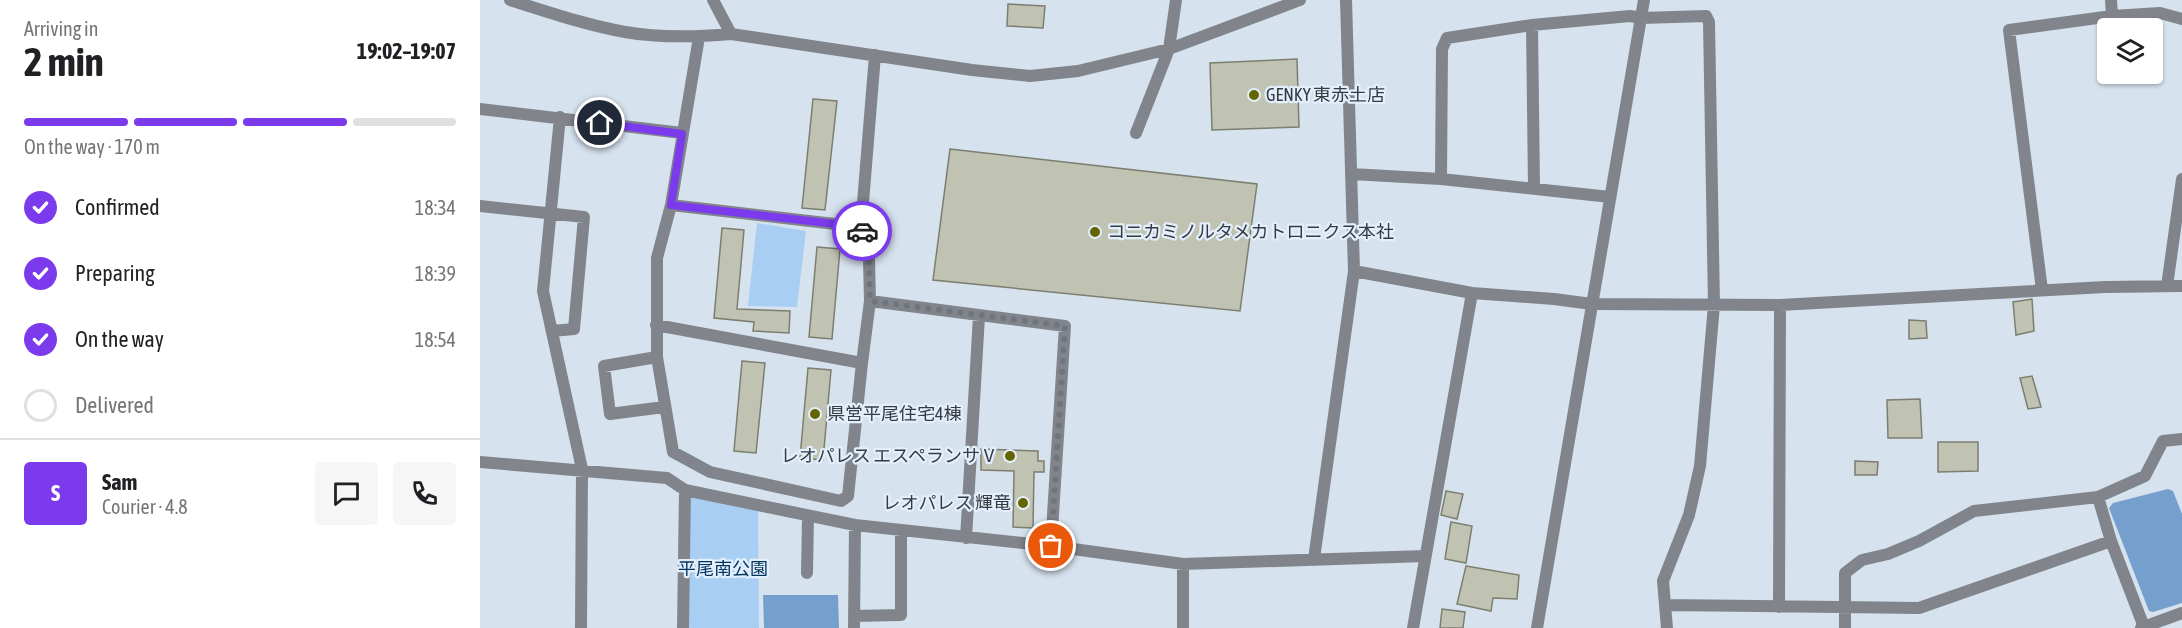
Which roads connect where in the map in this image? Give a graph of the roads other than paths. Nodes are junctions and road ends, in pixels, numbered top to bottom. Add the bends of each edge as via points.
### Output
1 (510, 0) edge
2 (713, 0) edge
3 (1176, 0) edge
4 (1300, 0) edge
5 (1346, 0) edge
6 (1644, 0) edge
7 (2111, 0) edge
8 (2112, 16) junction
9 (1641, 18) junction
10 (2182, 19) edge
11 (1532, 25) junction
12 (731, 34) junction
13 (699, 37) junction
14 (1169, 49) junction
15 (876, 55) junction
16 (480, 109) edge
17 (560, 117) junction
18 (1136, 133) dead end
19 (682, 134) junction
20 (1352, 174) junction
21 (1441, 179) junction
22 (2182, 180) edge
23 (1534, 188) junction
24 (1610, 197) junction
25 (671, 205) junction
26 (480, 206) edge
27 (549, 215) junction
28 (861, 227) junction
29 (1354, 271) junction
30 (2167, 286) junction
31 (2182, 286) edge
32 (2042, 290) junction
33 (1472, 293) junction
34 (870, 301) junction
35 (1592, 304) junction
36 (1714, 305) junction
37 (1780, 305) junction
38 (979, 316) junction
39 (656, 326) junction
40 (552, 331) junction
41 (657, 357) junction
42 (862, 363) junction
43 (664, 407) junction
44 (2182, 439) edge
45 (480, 462) edge
46 (582, 469) junction
47 (684, 490) junction
48 (2098, 497) junction
49 (808, 516) junction
50 (855, 525) junction
51 (902, 531) junction
52 (966, 538) junction
53 (2111, 541) junction
54 (1051, 546) junction
55 (1425, 556) junction
56 (1314, 559) junction
57 (1183, 564) junction
58 (807, 573) dead end
59 (1666, 605) junction
60 (1779, 607) junction
61 (1844, 608) junction
62 (2182, 613) edge
63 (854, 622) edge
64 (2142, 627) edge
65 (581, 628) edge
66 (683, 628) edge
67 (1183, 628) edge
68 (1413, 628) edge
69 (1537, 628) edge
70 (1667, 628) edge
71 (1845, 628) edge

1 - 13 street via 627,32
2 - 12 street
3 - 14 street
4 - 14 street
5 - 20 street
6 - 9 street
7 - 8 street
8 - 10 street via 2160,13
8 - 32 street via 2009,30
9 - 11 street
9 - 24 street
9 - 36 street via 1706,16 1709,22
11 - 21 street via 1447,38 1442,49
11 - 23 street
12 - 13 street
12 - 15 street
13 - 19 street
14 - 15 street via 1078,71 1030,76
14 - 18 street
15 - 28 street
16 - 17 street
17 - 19 street
17 - 27 street
19 - 25 street
20 - 21 street
20 - 29 street
21 - 23 street
22 - 30 street
23 - 24 street
24 - 35 street
25 - 28 street
25 - 39 street via 657,258
26 - 27 street
27 - 40 street via 543,291
27 - 40 street via 584,218 574,329
28 - 34 street via 869,260
29 - 33 street
29 - 56 street
30 - 31 street
30 - 32 street
32 - 37 street
33 - 35 street
33 - 55 street
34 - 38 street
34 - 42 street
35 - 36 street
35 - 69 street
36 - 37 street
36 - 59 street via 1700,466 1689,515 1663,581
37 - 60 street
38 - 52 street
38 - 54 street via 1065,326
39 - 41 street
39 - 42 street
40 - 46 street
41 - 43 street
41 - 43 street via 604,366 610,414
42 - 43 street via 848,496 842,501 710,472 686,461 673,452
44 - 48 street via 2163,441 2145,476
45 - 46 street
46 - 47 street via 667,478
46 - 65 street
47 - 49 street
47 - 66 street
48 - 53 street
48 - 61 street via 1974,512 1919,541 1862,560 1845,573
49 - 50 street
49 - 58 street
50 - 51 street
50 - 63 street
51 - 52 street
51 - 63 street via 901,615
52 - 54 street
53 - 61 street via 1919,608
53 - 64 street
54 - 57 street
55 - 56 street
55 - 68 street
56 - 57 street
57 - 67 street
59 - 60 street
59 - 70 street
60 - 61 street
61 - 71 street
62 - 64 street

